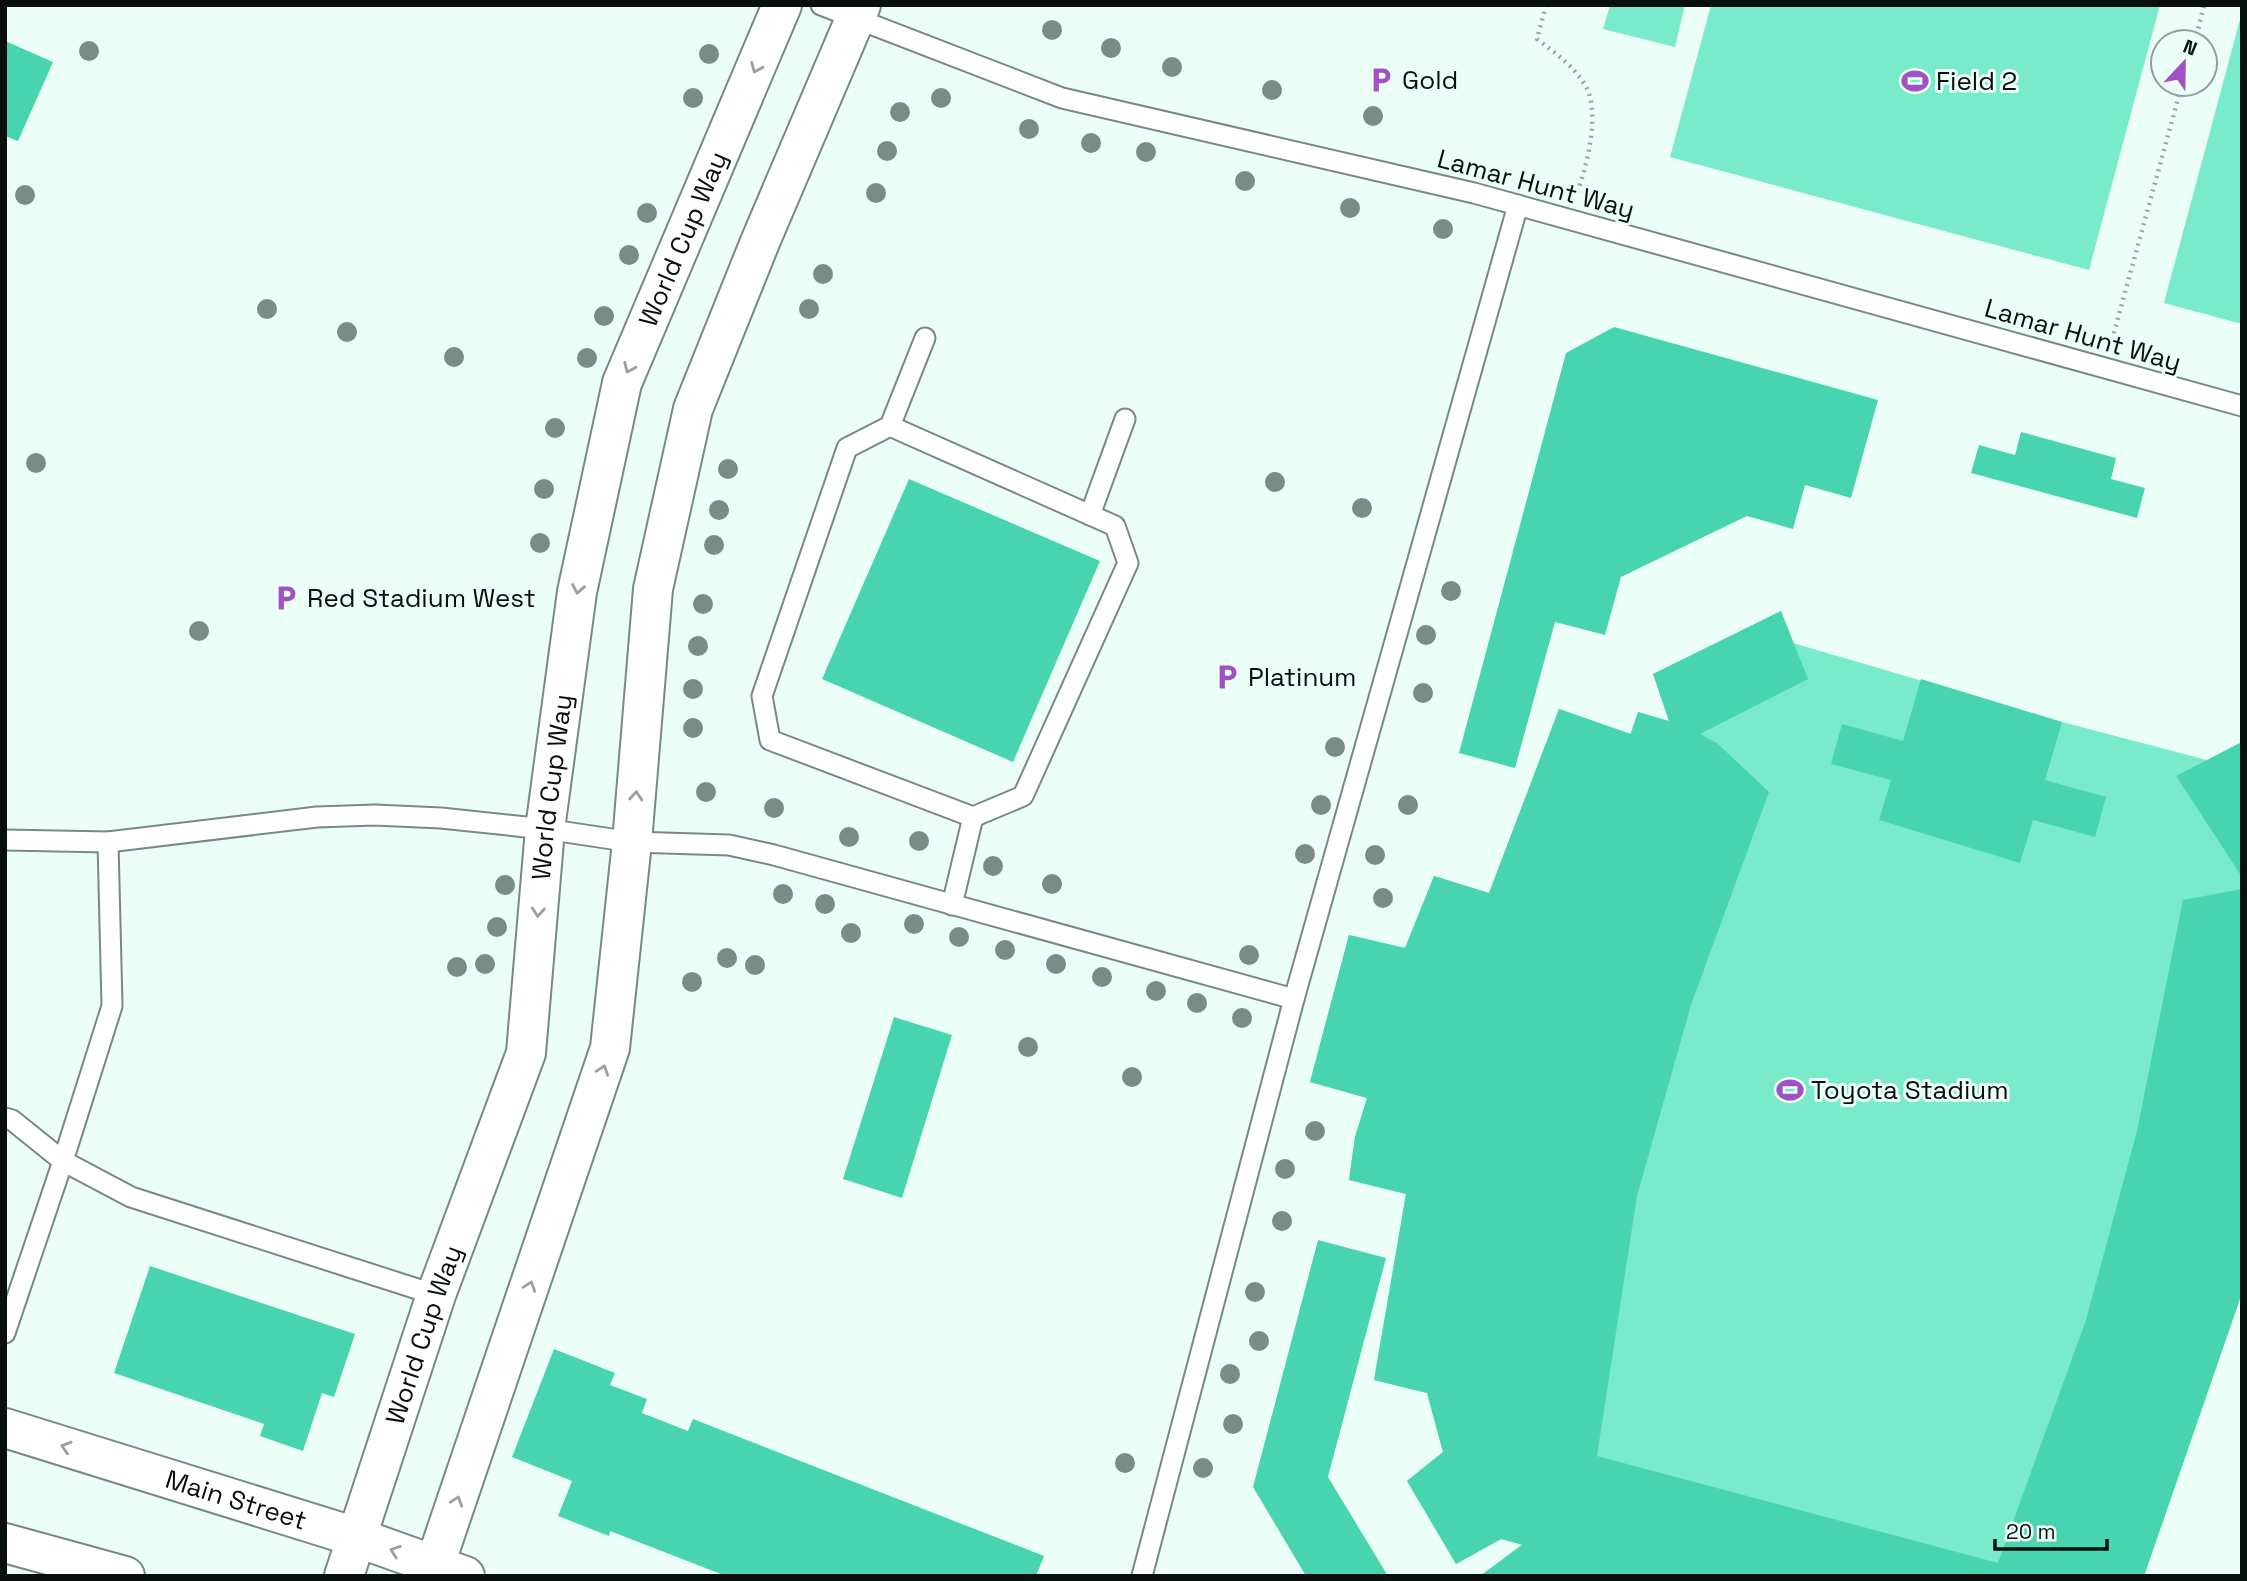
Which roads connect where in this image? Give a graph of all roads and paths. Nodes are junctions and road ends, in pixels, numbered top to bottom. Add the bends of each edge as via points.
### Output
1 (782, 5) edge
2 (821, 5) edge
3 (1546, 5) edge
4 (2204, 5) edge
5 (858, 12) edge
6 (2198, 28) edge
7 (2178, 98) edge
8 (1518, 205) junction
9 (1567, 218) junction
10 (925, 338) dead end
11 (2105, 368) junction
12 (2242, 406) edge
13 (1125, 419) dead end
14 (890, 426) junction
15 (1090, 515) junction
16 (973, 817) junction
17 (545, 829) junction
18 (5, 840) edge
19 (108, 842) junction
20 (632, 842) junction
21 (951, 905) junction
22 (1294, 999) junction
23 (5, 1118) edge
24 (63, 1161) junction
25 (436, 1294) junction
26 (5, 1333) edge
27 (5, 1428) edge
28 (356, 1537) junction
29 (5, 1543) edge
30 (444, 1572) edge
31 (125, 1576) edge
32 (344, 1576) edge
33 (1142, 1576) edge

1 -> 17 street, World Cup Way via 622,383 577,592
2 - 5 lane, Lamar Hunt Way
3 - 9 path via 1538,39 1569,64 1587,87 1591,107 1588,157
4 - 6 path
5 - 8 lane, Lamar Hunt Way via 1062,98
20 -> 5 street via 653,589 693,409
7 - 11 path
8 - 9 lane, Lamar Hunt Way
8 - 22 lane
9 - 11 lane, Lamar Hunt Way
10 - 14 lane
11 - 12 lane, Lamar Hunt Way
13 - 15 lane
14 - 15 lane
14 - 16 lane via 847,448 762,696 770,740
15 - 16 lane via 1115,526 1128,563 1023,796
16 - 21 lane
17 - 19 lane via 375,815 317,817
17 - 20 lane
17 -> 25 street, World Cup Way via 526,1053
18 - 19 lane
19 - 24 lane via 112,1006
20 - 21 lane via 729,845
30 -> 20 street via 610,1048
21 - 22 lane
22 - 33 lane
23 - 24 lane
24 - 25 lane via 131,1197
24 - 26 lane
25 - 28 street, World Cup Way
28 -> 27 street, Main Street
30 -> 28 street, Main Street
28 - 32 street, World Cup Way
29 - 31 street

